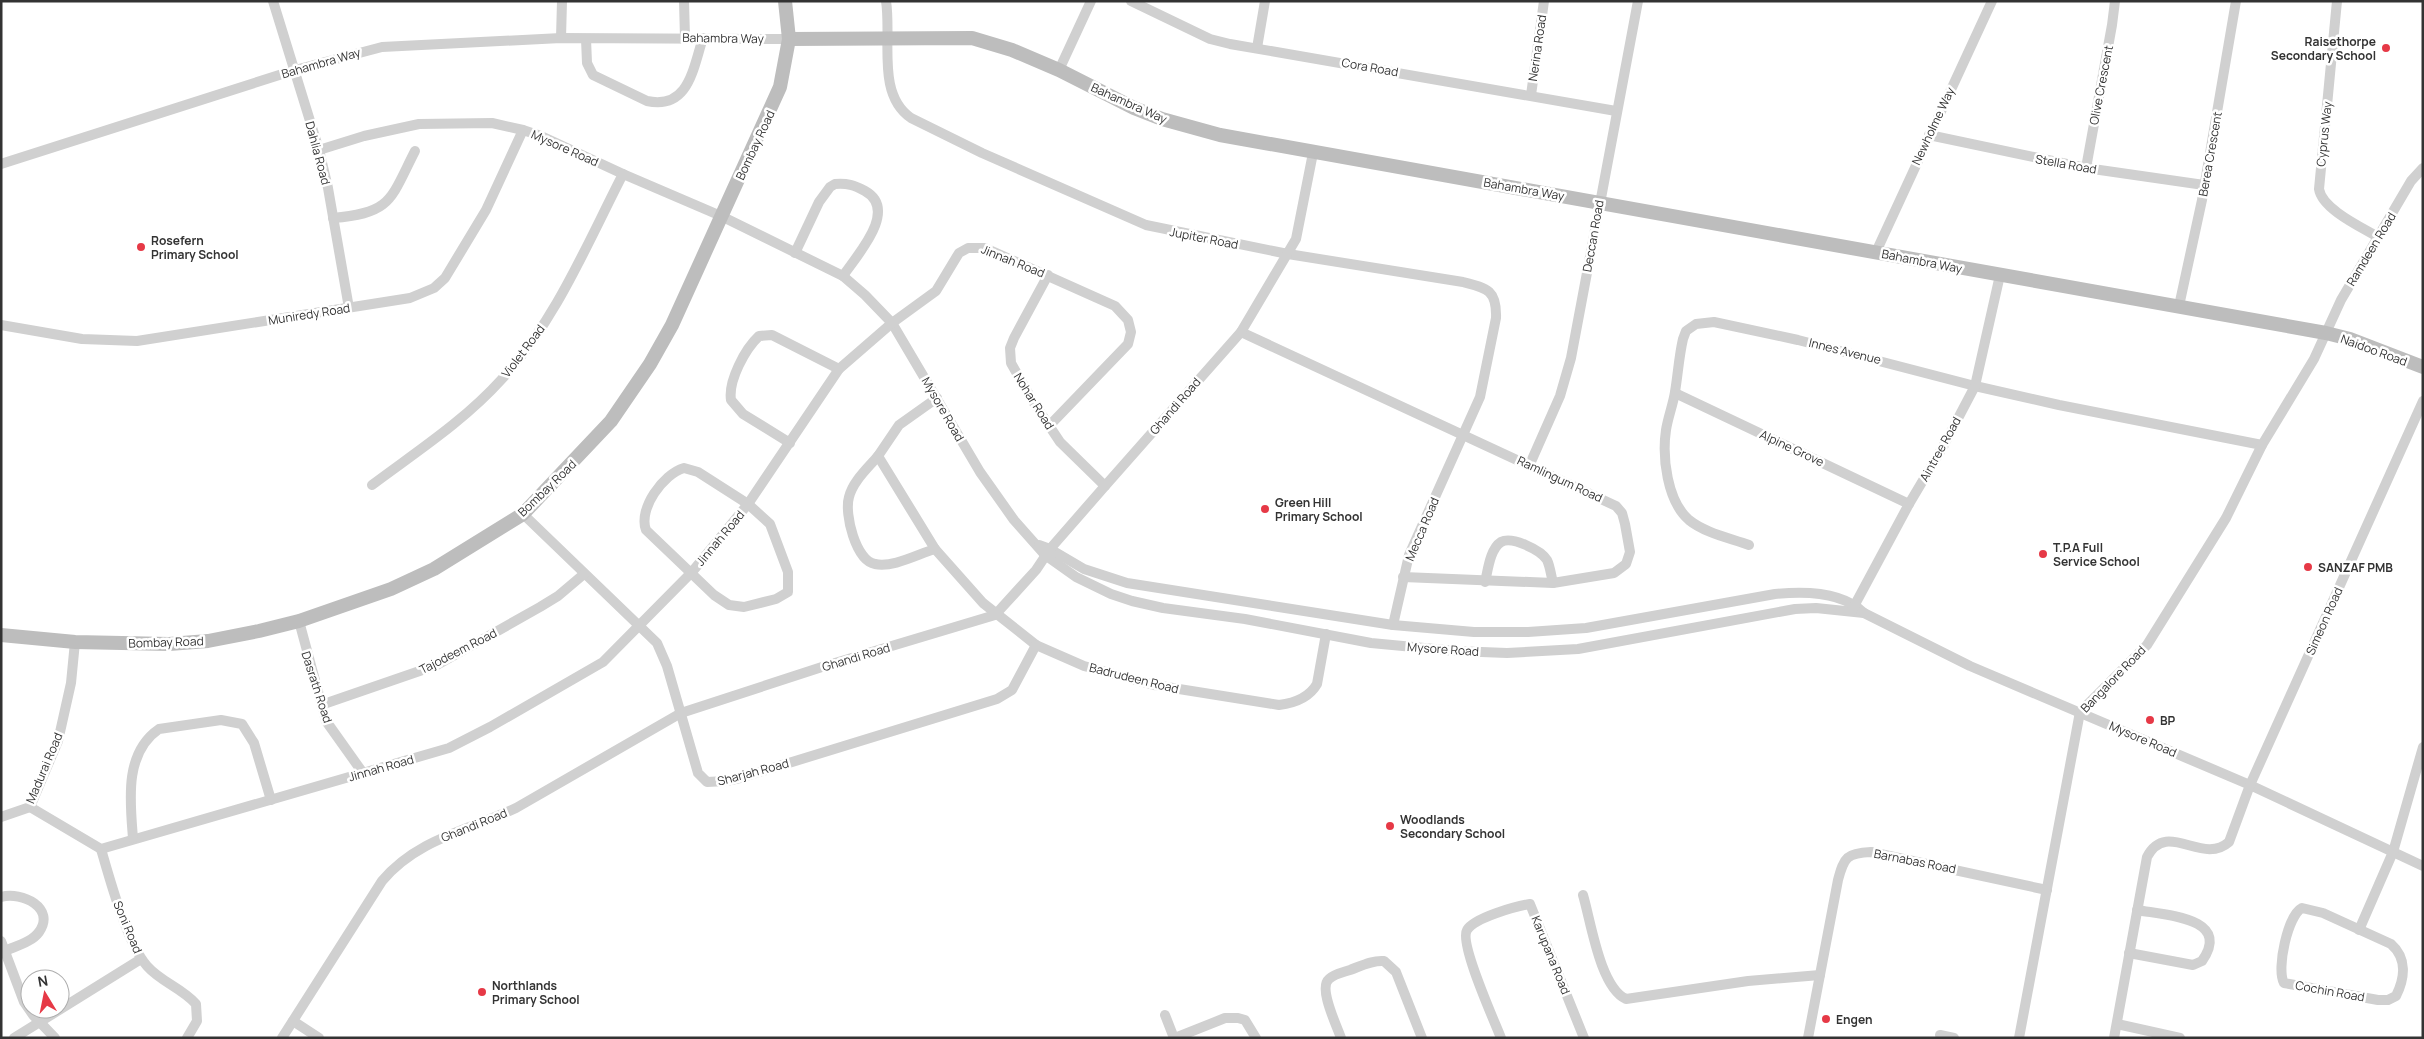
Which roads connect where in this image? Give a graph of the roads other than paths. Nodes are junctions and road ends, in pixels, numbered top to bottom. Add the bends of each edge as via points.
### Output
1 (273, 1) edge
2 (562, 1) edge
3 (684, 1) edge
4 (785, 1) edge
5 (886, 1) edge
6 (1091, 1) edge
7 (1131, 1) edge
8 (1265, 1) edge
9 (1544, 1) edge
10 (1638, 1) edge
11 (1992, 1) edge
12 (2115, 1) edge
13 (2236, 1) edge
14 (2338, 1) edge
15 (561, 38) junction
16 (684, 38) junction
17 (703, 38) junction
18 (889, 38) junction
19 (586, 39) junction
20 (789, 39) junction
21 (1257, 48) junction
22 (295, 70) junction
23 (1059, 70) junction
24 (1531, 95) junction
25 (1616, 111) junction
26 (523, 130) junction
27 (1929, 135) junction
28 (319, 150) junction
29 (415, 151) dead end
30 (1313, 153) junction
31 (1, 164) edge
32 (2086, 168) junction
33 (2423, 168) edge
34 (623, 174) junction
35 (2204, 185) junction
36 (1599, 202) junction
37 (721, 216) junction
38 (333, 218) junction
39 (2378, 237) junction
40 (796, 252) junction
41 (1876, 252) junction
42 (1288, 254) junction
43 (1048, 275) junction
44 (2000, 275) junction
45 (843, 276) junction
46 (2179, 306) junction
47 (349, 308) junction
48 (892, 323) junction
49 (1, 325) edge
50 (1241, 332) junction
51 (2326, 333) junction
52 (2423, 367) edge
53 (839, 369) junction
54 (1974, 386) junction
55 (1675, 393) junction
56 (937, 398) junction
57 (2423, 401) edge
58 (1049, 426) junction
59 (1464, 437) junction
60 (790, 443) junction
61 (2262, 445) junction
62 (878, 456) junction
63 (1530, 464) junction
64 (372, 485) dead end
65 (1105, 486) junction
66 (748, 504) junction
67 (1909, 504) junction
68 (523, 514) junction
69 (1749, 545) dead end
70 (935, 549) junction
71 (1048, 552) junction
72 (692, 572) junction
73 (584, 574) junction
74 (1403, 578) junction
75 (1485, 582) junction
76 (1553, 583) junction
77 (1853, 608) junction
78 (995, 615) junction
79 (299, 621) junction
80 (1394, 625) junction
81 (640, 626) junction
82 (1326, 634) junction
83 (1, 635) edge
84 (75, 642) junction
85 (1036, 645) junction
86 (320, 705) junction
87 (2080, 712) junction
88 (681, 713) junction
89 (2423, 747) edge
90 (363, 773) junction
91 (2250, 785) junction
92 (271, 800) junction
93 (30, 807) junction
94 (1, 817) edge
95 (133, 838) junction
96 (101, 849) junction
97 (2393, 852) junction
98 (2423, 866) edge
99 (2047, 890) junction
100 (1583, 895) dead end
101 (1, 897) edge
102 (2137, 910) junction
103 (2360, 930) junction
104 (3, 946) edge
105 (2129, 953) junction
106 (141, 959) junction
107 (1820, 975) junction
108 (1165, 1015) dead end
109 (293, 1021) junction
110 (40, 1022) junction
111 (2116, 1024) junction
112 (1940, 1035) dead end
113 (14, 1038) edge
114 (55, 1038) edge
115 (187, 1038) edge
116 (282, 1038) edge
117 (320, 1038) edge
118 (1175, 1038) edge
119 (1256, 1038) edge
120 (1341, 1038) edge
121 (1422, 1038) edge
122 (1501, 1038) edge
123 (1584, 1038) edge
124 (1808, 1038) edge
125 (1954, 1038) edge
126 (2019, 1038) edge
127 (2114, 1038) edge
128 (2180, 1038) edge

1 - 22 street, Dahlia Road
2 - 15 street
3 - 16 street
4 - 20 street, Bombay Road
5 - 18 street, Jupiter Road
6 - 23 street
7 - 21 street, Cora Road via 1210,39
8 - 21 street
9 - 24 street, Nerina Road
10 - 25 street, Deccan Road
11 - 27 street, Newholme Way
12 - 32 street, Olive Crescent
13 - 35 street, Berea Crescent
14 - 39 street, Cyprus Way via 2319,189 2322,199 2333,209
15 - 19 street, Bahambra Way
15 - 22 street, Bahambra Way via 382,46
16 - 17 street, Bahambra Way
16 - 19 street, Bahambra Way
17 - 19 street via 681,94 669,101 656,103 593,74 588,68
17 - 20 street, Bahambra Way
18 - 20 street, Bahambra Way
18 - 23 street, Bahambra Way via 972,38 1012,50
18 - 42 street, Jupiter Road via 891,92 901,111 911,118 1146,225
20 - 37 street, Bombay Road via 783,77 774,104
21 - 24 street, Cora Road
22 - 28 street, Dahlia Road
22 - 31 street, Bahambra Way
23 - 30 street, Bahambra Way via 1162,119 1220,135
24 - 25 street, Cora Road
25 - 36 street, Deccan Road
26 - 28 street, Mysore Road via 492,123 419,124
26 - 34 street, Mysore Road
26 - 47 street, Muniredy Road via 486,210 445,278 417,296
27 - 32 street, Stella Road
27 - 41 street, Newholme Way
28 - 38 street, Dahlia Road
29 - 38 street via 396,189 379,210 360,216
30 - 36 street, Bahambra Way
30 - 42 street, Ghandi Road via 1302,219
32 - 35 street, Stella Road
33 - 39 street, Ramdeen Road via 2411,181
34 - 37 street, Mysore Road
34 - 64 street, Violet Road via 550,314 521,357 502,380 456,422
35 - 46 street, Berea Crescent
36 - 41 street, Bahambra Way
36 - 63 street, Deccan Road via 1566,377
37 - 40 street, Mysore Road
37 - 68 street, Bombay Road via 672,325 650,364 610,421
38 - 47 street, Dahlia Road
39 - 51 street, Ramdeen Road via 2340,300
40 - 45 street, Mysore Road
40 - 45 street via 824,193 835,184 852,184 877,201 879,214
41 - 44 street, Bahambra Way
42 - 50 street, Ghandi Road
42 - 59 street, Jupiter Road via 1463,282 1487,289 1492,294 1496,312 1490,358 1480,397
43 - 48 street, Jinnah Road via 985,248 968,248 959,254 936,291
43 - 58 street, Nohar Road via 1014,338 1010,354 1016,373
43 - 58 street, Jinnah Road via 1115,306 1128,320 1131,332 1128,344 1115,360
44 - 46 street, Bahambra Way
44 - 54 street, Aintree Road
45 - 48 street, Mysore Road
46 - 51 street, Bahambra Way
47 - 49 street, Muniredy Road via 137,341 82,339
48 - 53 street, Jinnah Road
48 - 56 street, Mysore Road
50 - 59 street, Ramlingum Road
50 - 65 street, Ghandi Road
51 - 52 street, Naidoo Road
51 - 61 street, Bangalore Road
53 - 60 street, Jinnah Road
53 - 60 street via 772,335 759,336 749,349 732,387 731,400 743,414
54 - 55 street, Innes Avenue via 1798,340 1705,322 1686,331
54 - 61 street, Innes Avenue
54 - 67 street, Aintree Road
55 - 67 street, Alpine Grove
55 - 69 street, Innes Avenue via 1666,431 1675,502 1689,520
56 - 62 street via 900,425
56 - 71 street, Mysore Road via 997,498 1014,520
57 - 91 street, Simeon Road
58 - 65 street, Nohar Road via 1073,456
59 - 63 street, Ramlingum Road
59 - 74 street, Mecca Road via 1420,530
60 - 66 street, Jinnah Road
61 - 87 street, Bangalore Road via 2226,518 2147,645
62 - 70 street, Badrudeen Road
62 - 70 street via 853,488 847,503 861,556 867,562 879,565
63 - 76 street, Ramlingum Road via 1616,506 1622,513 1629,542 1629,558 1621,570
65 - 71 street, Ghandi Road
66 - 72 street, Jinnah Road
66 - 72 street, Jinnah Road via 775,531 788,572 788,592 776,599 737,607 722,601
66 - 72 street, Jinnah Road via 690,469 678,470 666,480 648,504 644,523 652,537
67 - 77 street, Aintree Road
68 - 73 street, Sharjah Road
68 - 79 street, Bombay Road via 434,569 354,603
70 - 78 street, Badrudeen Road
71 - 78 street, Ghandi Road
71 - 80 street, Mysore Road via 1084,569 1127,583
71 - 82 street, Mysore Road via 1088,583 1132,601
72 - 81 street, Jinnah Road
73 - 81 street, Sharjah Road
73 - 86 street, Tajodeem Road via 546,604 437,665
74 - 75 street, Ramlingum Road
74 - 80 street, Mecca Road
75 - 76 street, Ramlingum Road
75 - 76 street via 1494,550 1507,540 1541,553
77 - 80 street, Mysore Road via 1833,597 1800,592 1556,631 1474,632
77 - 82 street, Mysore Road via 1795,609 1578,649 1539,652 1425,649
77 - 87 street, Mysore Road via 1970,666
78 - 85 street, Badrudeen Road
78 - 88 street, Ghandi Road
79 - 84 street, Bombay Road via 208,641 169,644
79 - 86 street, Dasrath Road
81 - 88 street, Sharjah Road via 662,652
81 - 90 street, Jinnah Road via 604,662 490,727 449,748
82 - 85 street, Badrudeen Road via 1313,691 1298,700 1279,705 1154,685 1084,666
83 - 84 street, Bombay Road
84 - 93 street, Madurai Road via 71,683 58,741
85 - 88 street, Sharjah Road via 1012,690 996,699 726,781 707,782 698,773
86 - 90 street, Dasrath Road via 334,734
87 - 91 street, Mysore Road
87 - 99 street, Bangalore Road
88 - 109 street, Ghandi Road via 516,808 444,836 404,859 390,871 369,900
89 - 97 street
90 - 92 street, Jinnah Road
91 - 97 street, Mysore Road
91 - 102 street, Simeon Road via 2232,836 2224,846 2206,849 2164,840 2155,845 2147,857
92 - 95 street, Jinnah Road
92 - 95 street via 254,743 242,724 221,720 159,729 144,744 130,780
93 - 94 street, Madurai Road
93 - 96 street
95 - 96 street, Jinnah Road
96 - 106 street, Soni Road via 111,885
97 - 98 street, Mysore Road
97 - 103 street
99 - 107 street, Barnabas Road via 1871,852 1852,854 1842,864
99 - 126 street, Bangalore Road
100 - 107 street via 1605,972 1617,992 1626,999 1748,981
101 - 104 street via 16,894 32,900 42,917 36,936
102 - 105 street
102 - 105 street via 2190,919 2200,924 2208,934 2208,950 2202,961 2193,965
103 - 103 street, Cochin Road via 2391,944 2401,954 2401,984 2393,999 2378,1000 2284,983 2281,967 2291,922 2297,910 2306,908
104 - 110 street via 24,1002
105 - 111 street
106 - 110 street
106 - 115 street, Soni Road via 156,975 196,1004 197,1021
107 - 124 street, Barnabas Road
108 - 118 street
109 - 116 street, Ghandi Road
109 - 117 street
110 - 113 street
110 - 114 street
111 - 127 street
111 - 128 street
112 - 125 street
118 - 119 street via 1232,1017 1245,1020
120 - 121 street via 1325,984 1340,973 1377,961 1384,961 1396,972
122 - 123 street, Karupana Road via 1467,951 1465,935 1470,926 1485,918 1530,904

